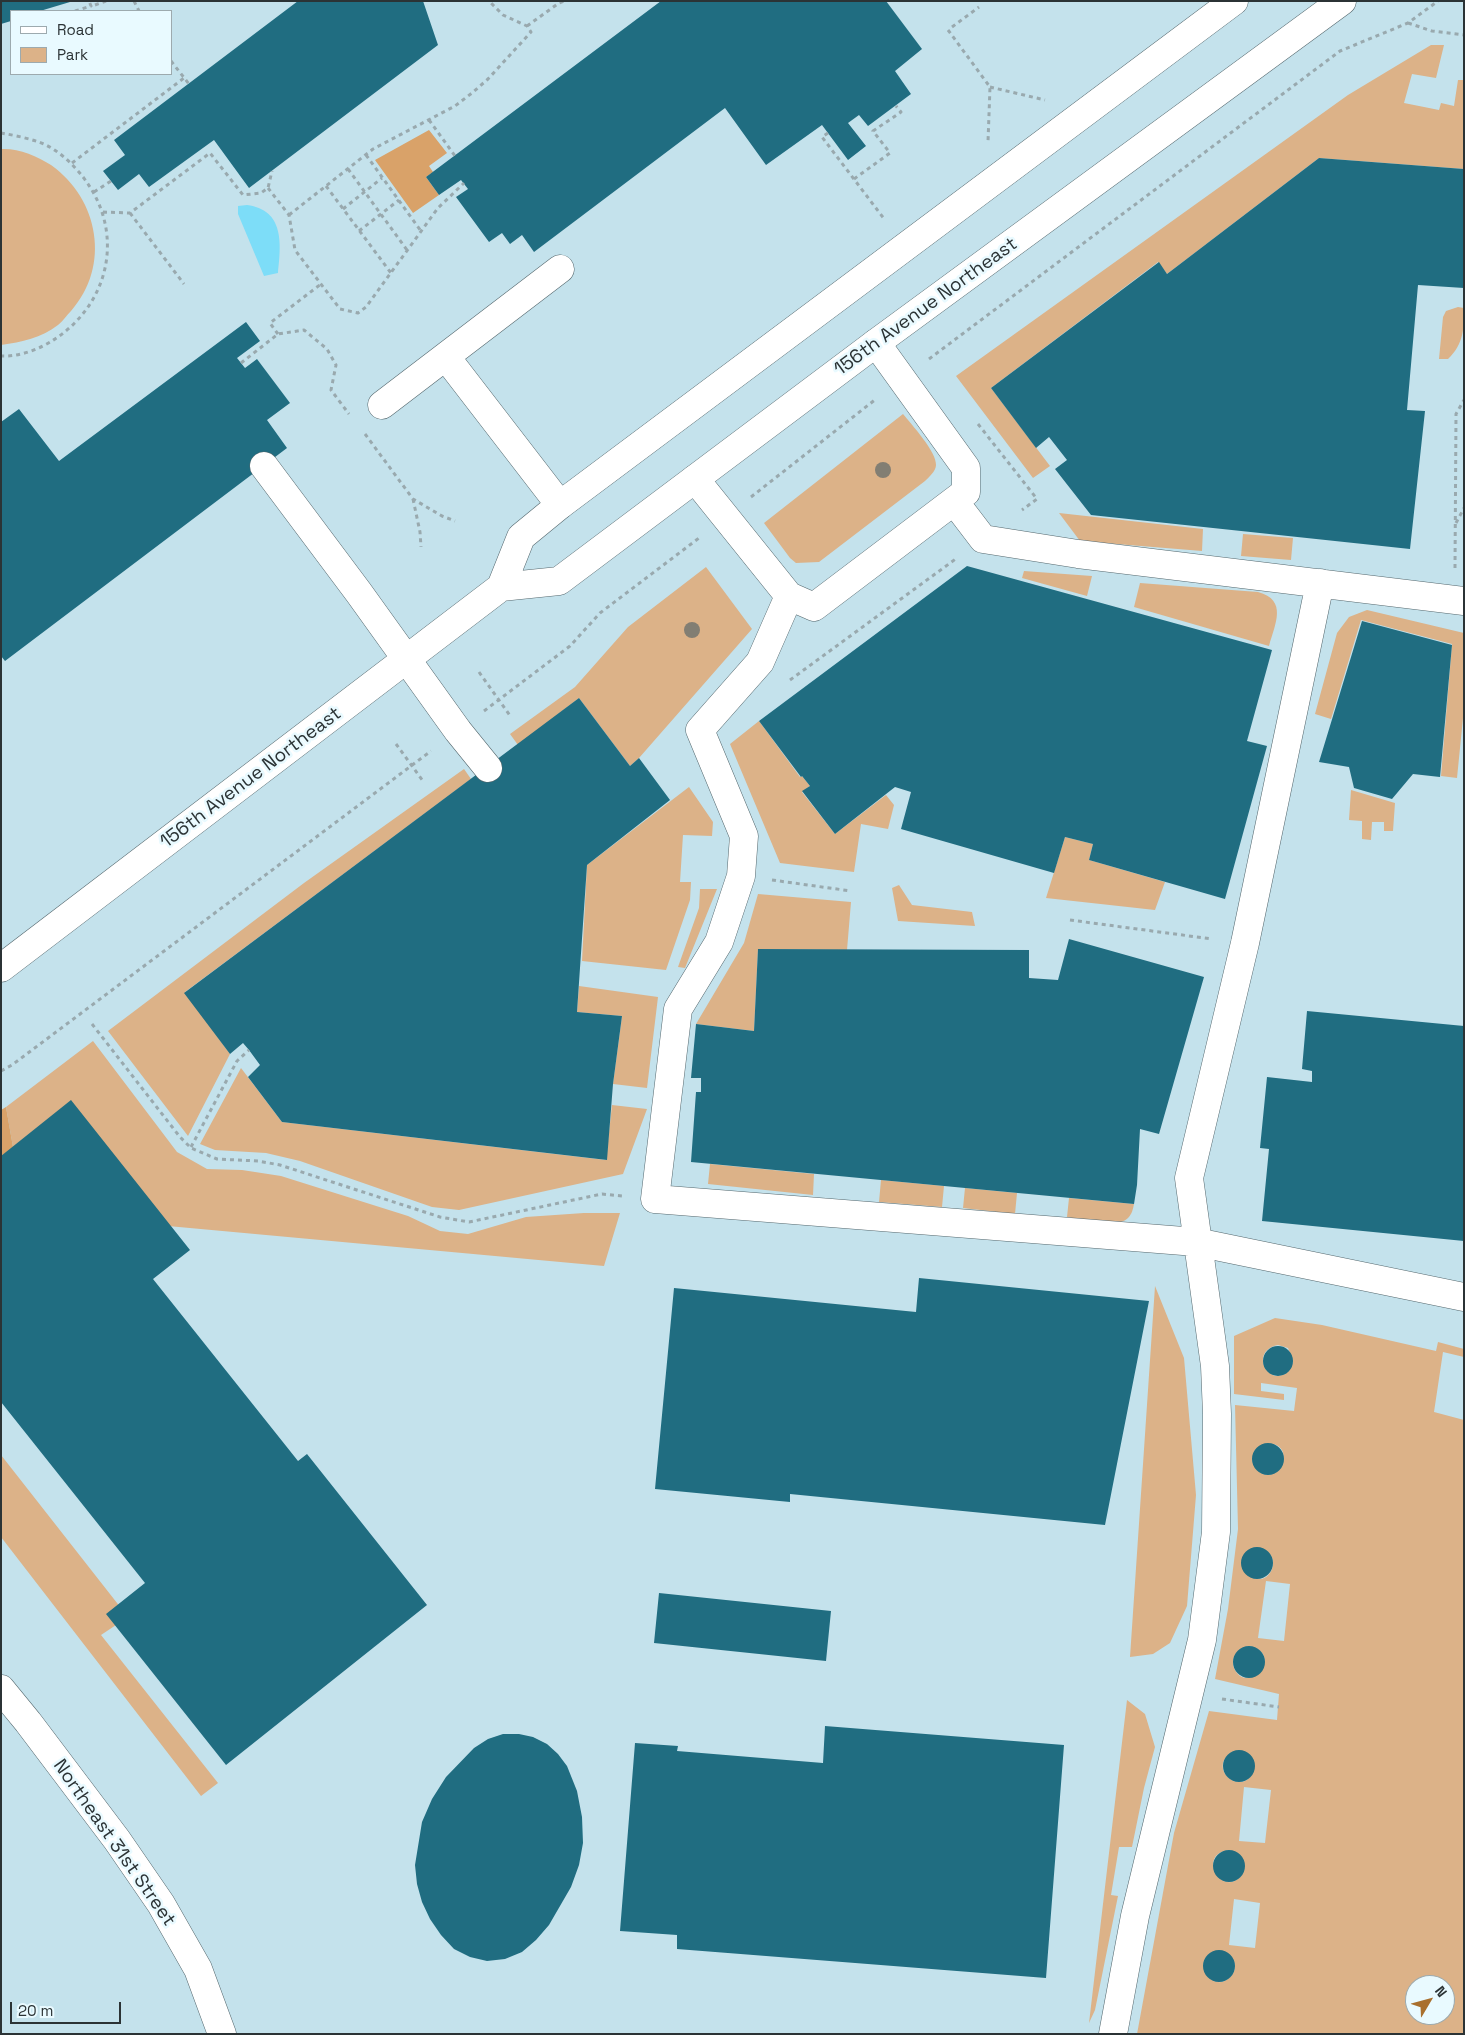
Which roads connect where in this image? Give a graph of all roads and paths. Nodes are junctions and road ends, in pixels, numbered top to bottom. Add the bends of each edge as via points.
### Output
1 (89, 1) edge
2 (106, 1) edge
3 (489, 1) edge
4 (564, 1) edge
5 (1234, 1) edge
6 (1342, 1) edge
7 (1438, 1) edge
8 (95, 5) dead end
9 (979, 7) dead end
10 (78, 10) edge
11 (1408, 23) junction
12 (527, 26) junction
13 (952, 26) dead end
14 (948, 30) dead end
15 (1464, 35) edge
16 (172, 62) edge
17 (184, 78) junction
18 (189, 84) dead end
19 (990, 87) junction
20 (1050, 101) dead end
21 (896, 106) dead end
22 (429, 120) junction
23 (1, 133) edge
24 (828, 133) dead end
25 (988, 148) dead end
26 (366, 155) junction
27 (455, 156) dead end
28 (72, 163) junction
29 (348, 169) junction
30 (272, 171) dead end
31 (382, 178) junction
32 (854, 179) junction
33 (111, 181) dead end
34 (464, 183) dead end
35 (326, 186) junction
36 (268, 188) junction
37 (94, 192) junction
38 (364, 192) junction
39 (399, 200) junction
40 (343, 208) junction
41 (103, 212) junction
42 (130, 213) junction
43 (381, 214) junction
44 (289, 215) junction
45 (887, 222) dead end
46 (359, 230) junction
47 (421, 231) junction
48 (408, 250) junction
49 (560, 269) dead end
50 (391, 273) junction
51 (184, 284) dead end
52 (321, 284) junction
53 (278, 334) junction
54 (876, 344) junction
55 (1, 356) edge
56 (446, 357) junction
57 (241, 363) dead end
58 (902, 380) junction
59 (1464, 400) edge
60 (382, 405) dead end
61 (352, 418) dead end
62 (363, 432) dead end
63 (264, 466) dead end
64 (695, 479) junction
65 (413, 499) junction
66 (954, 502) junction
67 (560, 505) junction
68 (1464, 508) edge
69 (726, 517) junction
70 (454, 521) dead end
71 (1455, 525) junction
72 (983, 540) junction
73 (421, 546) dead end
74 (1320, 583) junction
75 (501, 588) junction
76 (789, 596) junction
77 (1459, 600) edge
78 (408, 659) junction
79 (479, 672) dead end
80 (789, 680) dead end
81 (498, 699) junction
82 (482, 713) dead end
83 (511, 717) dead end
84 (396, 744) dead end
85 (437, 747) dead end
86 (412, 766) junction
87 (488, 768) dead end
88 (423, 781) dead end
89 (785, 882) dead end
90 (851, 891) dead end
91 (1070, 920) dead end
92 (1245, 944) junction
93 (1, 968) edge
94 (92, 1024) dead end
95 (250, 1050) dead end
96 (1, 1071) edge
97 (191, 1148) junction
98 (655, 1199) junction
99 (1196, 1242) junction
100 (1464, 1297) edge
101 (1, 1689) edge
102 (1242, 1702) dead end
103 (1278, 1707) dead end
104 (222, 2034) edge
105 (1112, 2034) edge

1 - 10 path via 91,6
2 - 8 path
3 - 12 path via 503,15
4 - 12 path
5 - 67 street
6 - 54 street, 156th Avenue Northeast
7 - 11 path
9 - 13 path
11 - 15 path via 1432,31
11 - 58 path via 1340,51
12 - 22 path via 531,32 488,79 455,106
14 - 19 path
16 - 17 path
17 - 18 path
17 - 28 path
19 - 20 path
19 - 25 path
21 - 32 path via 901,112 874,131 890,153
22 - 26 path
22 - 27 path
23 - 28 path via 40,142
24 - 32 path via 822,137
26 - 29 path
26 - 31 path
28 - 37 path
29 - 35 path
29 - 38 path
30 - 36 path
31 - 38 path
31 - 39 path
32 - 45 path
33 - 37 path
34 - 47 path via 438,208
35 - 40 path
35 - 44 path
36 - 42 path via 261,193 243,195 210,153
36 - 44 path
37 - 41 path
38 - 40 path
38 - 43 path
39 - 43 path
39 - 47 path
40 - 46 path
41 - 42 path
41 - 55 path via 108,234 106,268 93,301 71,328 42,348 9,357
42 - 51 path
43 - 46 path
43 - 48 path
44 - 52 path via 295,250
46 - 50 path
47 - 48 path
48 - 50 path
49 - 56 street
50 - 52 path via 358,313 340,309
52 - 53 path via 270,323
53 - 57 path
53 - 61 path via 304,330 327,349 336,365 331,390
54 - 58 street
54 - 64 street, 156th Avenue Northeast
56 - 60 street
56 - 67 street
58 - 66 street via 966,468 966,492
58 - 69 path
59 - 71 path via 1456,414
62 - 65 path
63 - 78 street
64 - 69 street
64 - 75 street, 156th Avenue Northeast via 558,581
65 - 70 path
65 - 73 path
66 - 72 street
66 - 76 street via 814,607
67 - 75 street via 521,537
68 - 71 path
69 - 76 street
69 - 81 path via 600,613 570,646
71 - 77 path
72 - 74 street
72 - 80 path
74 - 77 street
74 - 92 street
75 - 78 street, 156th Avenue Northeast
76 - 98 street via 760,662 700,730 744,836 741,876 719,942 678,1009
78 - 87 street
78 - 93 street, 156th Avenue Northeast
79 - 81 path
81 - 82 path
81 - 83 path
84 - 86 path
85 - 86 path
86 - 88 path
86 - 96 path
89 - 90 path
91 - 92 path
92 - 99 street via 1189,1178
94 - 97 path
95 - 97 path via 237,1061
97 - 98 path via 217,1159 280,1165 440,1217 469,1222 602,1194
98 - 99 street
99 - 100 street
99 - 105 street via 1215,1366 1216,1532 1202,1640 1135,1916
101 - 104 street, Northeast 31st Street via 117,1840 161,1904 198,1969
102 - 103 path

